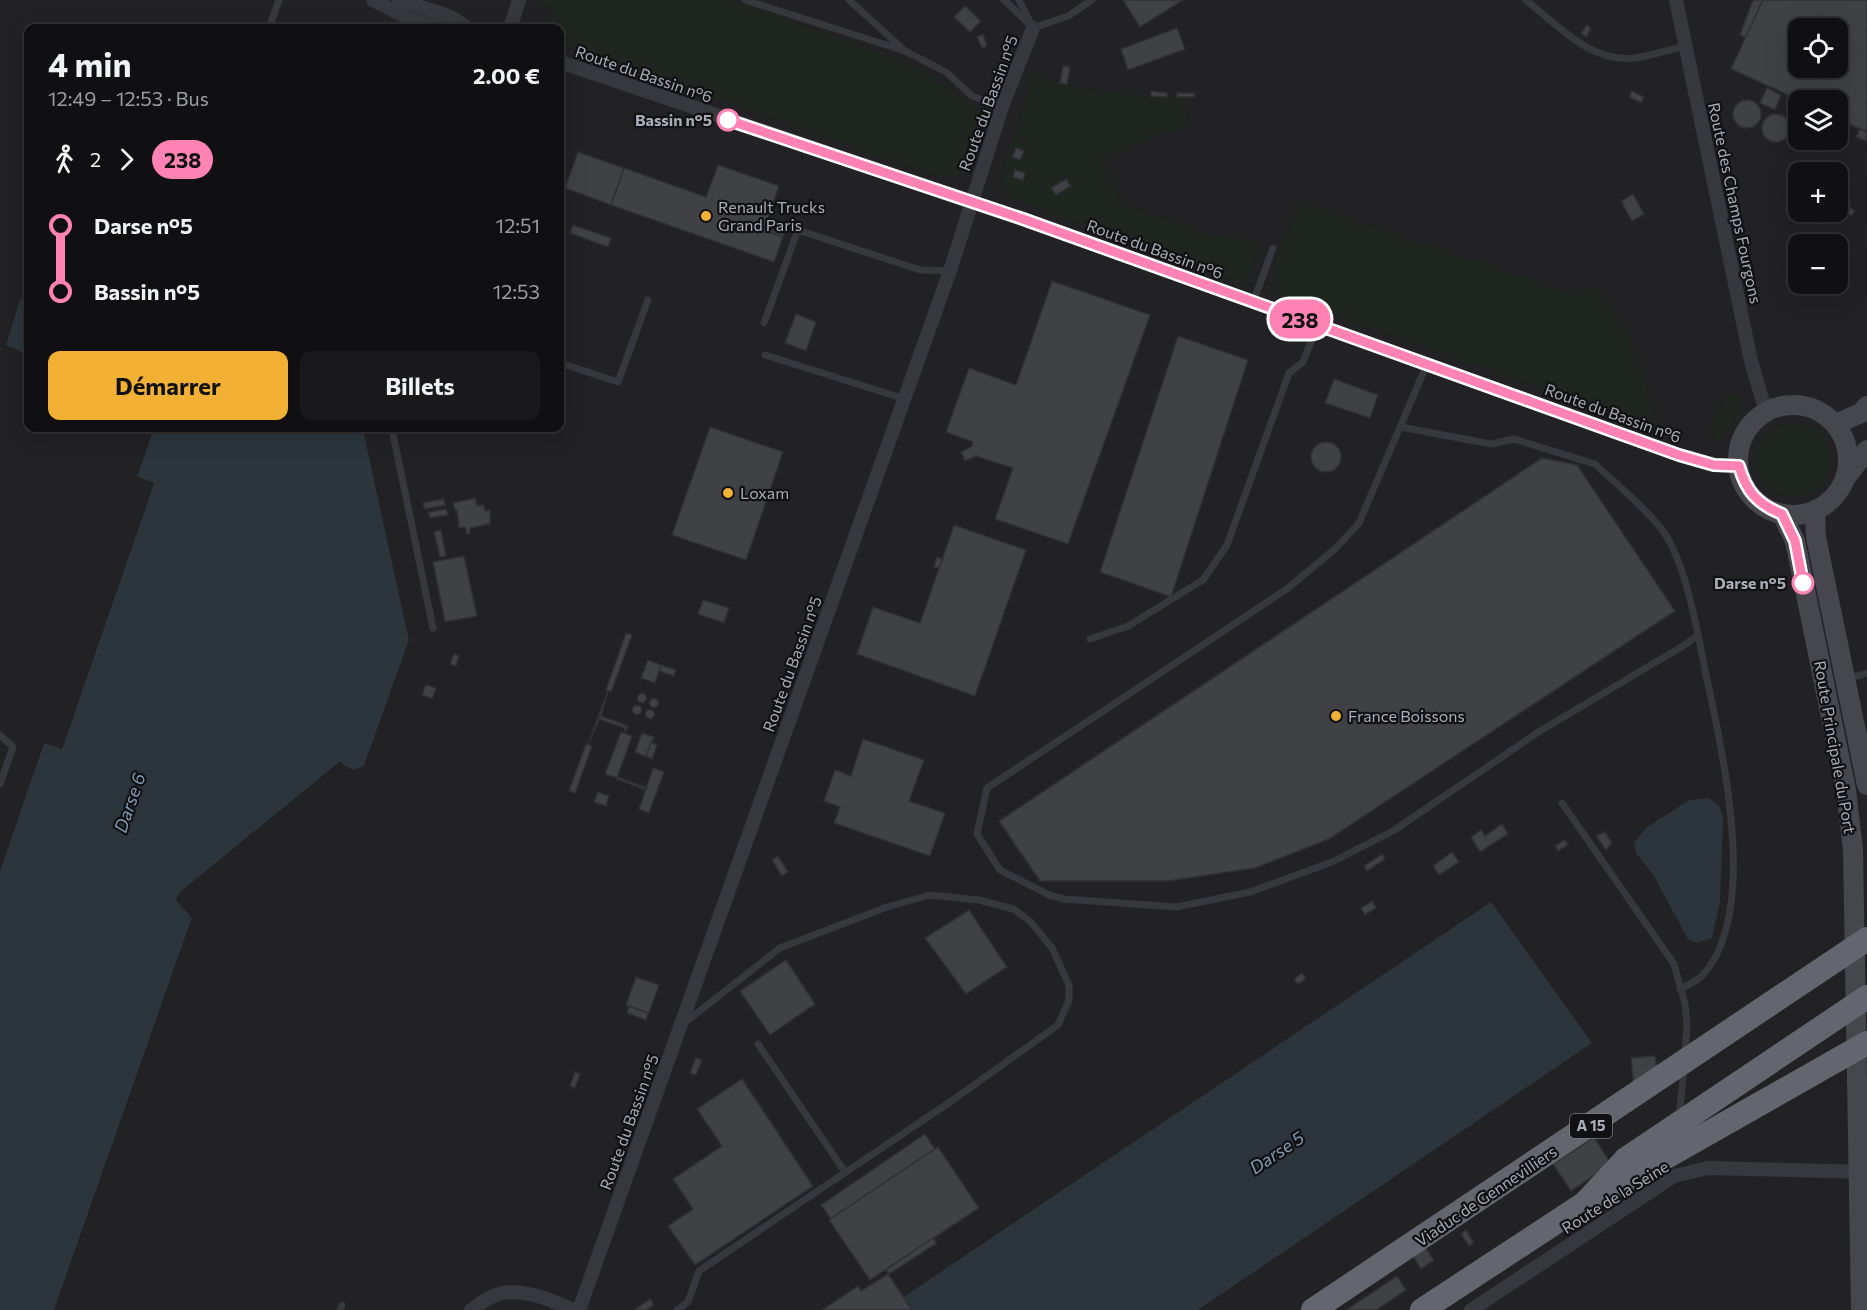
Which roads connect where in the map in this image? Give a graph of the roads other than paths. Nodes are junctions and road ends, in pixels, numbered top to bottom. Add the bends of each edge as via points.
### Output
1 (279, 0) edge
2 (373, 0) edge
3 (399, 0) edge
4 (519, 0) edge
5 (745, 0) edge
6 (849, 0) edge
7 (1004, 0) edge
8 (1019, 0) edge
9 (1092, 0) edge
10 (1526, 0) edge
11 (1540, 0) edge
12 (1676, 0) edge
13 (1535, 7) junction
14 (270, 24) edge
15 (427, 24) edge
16 (462, 24) edge
17 (511, 24) edge
18 (1033, 28) junction
19 (1685, 46) junction
20 (905, 51) junction
21 (564, 63) edge
22 (1002, 107) junction
23 (970, 202) junction
24 (1273, 248) dead end
25 (950, 271) junction
26 (648, 300) dead end
27 (1253, 303) junction
28 (764, 323) dead end
29 (1318, 325) junction
30 (765, 355) dead end
31 (564, 364) edge
32 (1427, 364) junction
33 (905, 399) junction
34 (1867, 406) edge
35 (1766, 412) junction
36 (1836, 424) junction
37 (1401, 427) junction
38 (394, 432) edge
39 (1867, 450) edge
40 (1739, 466) junction
41 (1845, 478) junction
42 (1815, 510) junction
43 (1782, 514) junction
44 (433, 628) dead end
45 (1698, 635) junction
46 (1090, 639) dead end
47 (1867, 673) edge
48 (1846, 679) junction
49 (0, 735) edge
50 (0, 784) edge
51 (1867, 785) edge
52 (1562, 803) dead end
53 (1867, 939) edge
54 (1680, 989) junction
55 (1867, 997) edge
56 (680, 1027) junction
57 (759, 1044) dead end
58 (1867, 1044) edge
59 (1678, 1130) dead end
60 (1677, 1142) dead end
61 (845, 1172) junction
62 (1863, 1172) edge
63 (1674, 1176) junction
64 (1585, 1203) junction
65 (471, 1310) edge
66 (574, 1310) edge
67 (579, 1310) edge
68 (677, 1310) edge
69 (1313, 1310) edge
70 (1422, 1310) edge
71 (1471, 1310) edge
72 (1861, 1310) edge

1 - 14 lane
2 - 15 street
3 - 16 street
4 - 17 street
5 - 20 lane
6 - 20 lane
7 - 18 lane
8 - 18 lane
9 - 18 lane via 1068,16
10 - 13 lane
11 - 13 lane
12 - 19 street, Route des Champs Fourgons
13 - 19 lane via 1577,42 1616,58 1634,58
18 - 22 street, Route du Bassin n°5
19 - 35 street, Route des Champs Fourgons via 1751,361
20 - 22 lane via 946,72 972,96
21 - 23 street, Route du Bassin n°6
22 - 23 street, Route du Bassin n°5
23 - 25 street, Route du Bassin n°5
23 - 27 street, Route du Bassin n°6
24 - 27 lane
25 - 28 lane via 920,270 798,230
25 - 33 street, Route du Bassin n°5
26 - 31 lane via 618,382
27 - 29 street, Route du Bassin n°6
29 - 32 street, Route du Bassin n°6
29 - 46 lane via 1304,362 1289,373 1227,545 1203,580 1128,626
30 - 33 lane
32 - 37 lane
32 - 40 street, Route du Bassin n°6 via 1679,455 1714,465
33 - 56 street, Route du Bassin n°5
34 - 36 main road via 1861,413
35 - 36 main road via 1784,405 1803,405
35 - 40 main road via 1744,435
36 - 41 main road via 1849,459
37 - 45 lane via 1491,444 1514,439 1596,464 1663,531 1688,594
37 - 45 lane via 1359,523 1336,548 1287,589 987,788 977,834 1000,870 1064,899 1176,907 1250,892 1332,861 1394,831 1540,731
38 - 44 lane
39 - 41 main road
40 - 43 main road via 1752,497
41 - 42 main road via 1834,497
42 - 43 main road via 1799,515
42 - 48 main road, Route Principale du Port via 1816,537
43 - 62 main road, Route Principale du Port via 1795,541 1838,748 1853,849
45 - 54 lane via 1726,772 1733,861 1727,919 1717,953 1703,975
47 - 48 lane
48 - 51 main road, Route Principale du Port
49 - 50 lane via 13,747
52 - 54 lane via 1674,964
53 - 69 highway, Viaduc de Gennevilliers / A 15, bridge
54 - 59 lane via 1688,1026
55 - 64 highway, bridge via 1626,1160
56 - 61 lane via 780,948 887,907 930,895 979,900 1013,909 1030,921 1052,948 1069,985 1069,1000 1058,1026
56 - 67 street, Route du Bassin n°5
57 - 61 lane
58 - 64 highway, bridge
60 - 63 lane
61 - 68 lane via 699,1271 688,1302
62 - 63 street, Route de la Seine via 1708,1168
62 - 72 main road, Route Principale du Port
63 - 71 street, Route de la Seine
64 - 70 highway
65 - 66 street via 492,1296 512,1292

